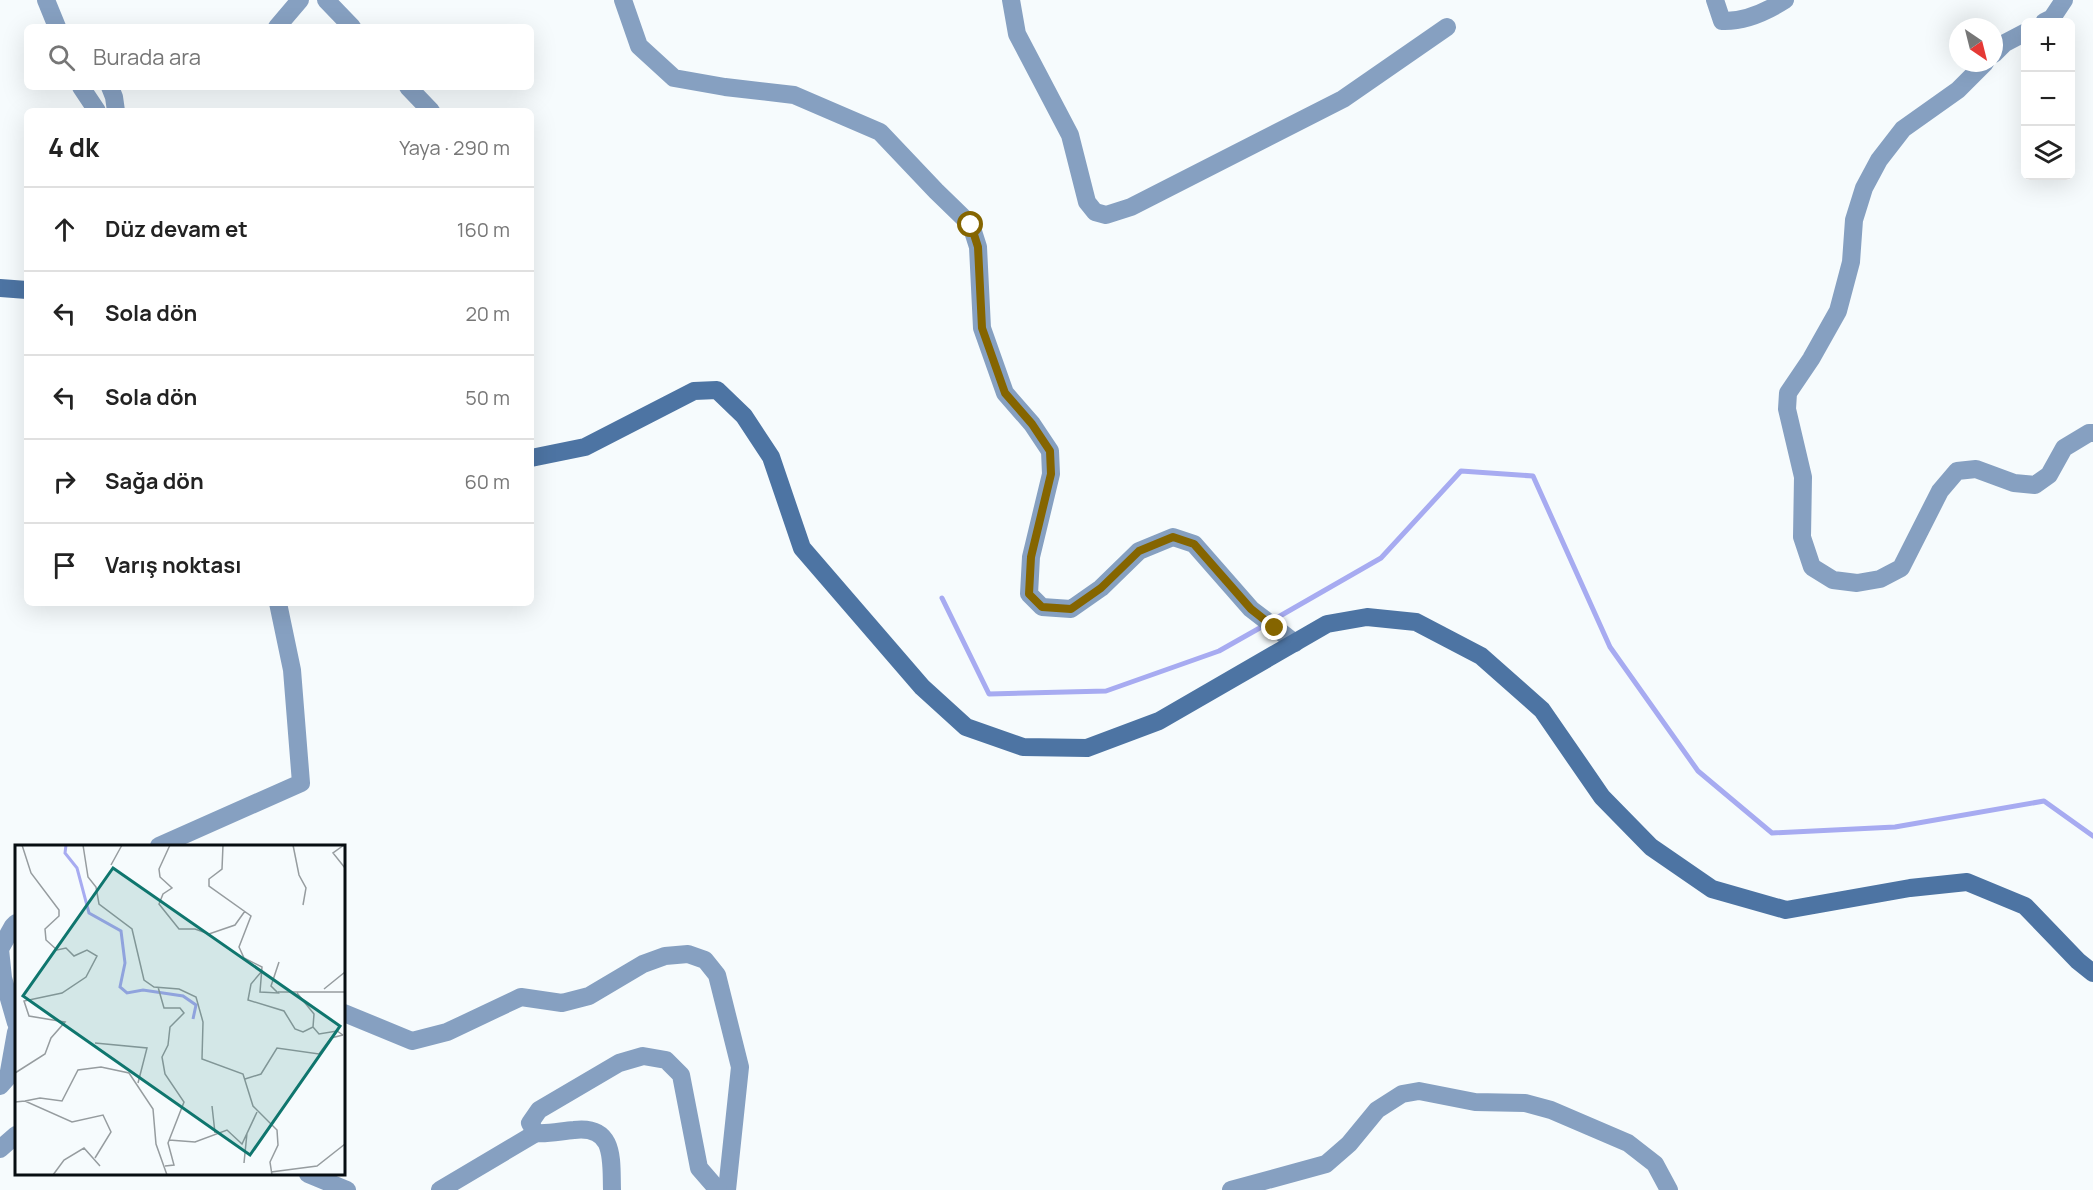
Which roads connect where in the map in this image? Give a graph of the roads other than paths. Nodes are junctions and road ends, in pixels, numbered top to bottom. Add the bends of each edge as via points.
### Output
1 (46, 0) edge
2 (300, 0) edge
3 (326, 0) edge
4 (623, 0) edge
5 (1011, 0) edge
6 (1715, 0) edge
7 (1785, 0) edge
8 (2064, 0) edge
9 (2052, 18) edge
10 (56, 24) edge
11 (280, 24) edge
12 (349, 24) edge
13 (1447, 27) dead end
14 (2021, 34) edge
15 (2003, 45) edge
16 (1976, 72) edge
17 (83, 90) edge
18 (111, 90) edge
19 (411, 90) edge
20 (95, 108) edge
21 (116, 108) edge
22 (428, 108) edge
23 (0, 288) edge
24 (24, 290) edge
25 (2093, 433) edge
26 (534, 457) edge
27 (279, 606) edge
28 (1295, 643) junction
29 (161, 845) edge
30 (15, 924) edge
31 (2093, 973) edge
32 (345, 1013) edge
33 (15, 1020) edge
34 (15, 1038) edge
35 (0, 1086) edge
36 (536, 1133) junction
37 (15, 1136) edge
38 (0, 1149) edge
39 (313, 1175) edge
40 (347, 1190) edge
41 (440, 1190) edge
42 (612, 1190) edge
43 (718, 1190) edge
44 (727, 1190) edge
45 (1231, 1190) edge
46 (1669, 1190) edge

1 - 10 street
2 - 11 street
3 - 12 street
4 - 28 street via 639,46 674,78 794,94 880,132 971,225 978,247 982,328 1005,393 1050,451 1051,474 1031,557 1029,594 1042,607 1071,609 1101,588 1139,551 1173,537 1194,544 1251,609
5 - 13 street via 1017,34 1070,135 1086,202 1095,212 1106,215 1131,207 1344,99
6 - 7 street via 1722,21 1733,21 1765,12
8 - 9 street
14 - 15 street
16 - 25 street via 1958,90 1903,129 1879,160 1864,188 1854,220 1851,262 1838,311 1788,393 1787,409 1803,477 1802,537 1812,567 1833,580 1857,583 1880,579 1901,568 1940,491 1957,471 1977,470 2014,483 2035,485 2049,475 2064,448
17 - 20 street
18 - 21 street
19 - 22 street
23 - 24 street
26 - 28 street via 585,447 694,391 717,390 744,416 771,457 802,548 859,615 922,687 966,727 1023,747 1087,748 1159,721
27 - 29 street via 292,670 301,783
28 - 31 street via 1327,624 1367,617 1416,622 1481,656 1542,710 1602,797 1651,847 1712,889 1786,910 1966,882 2025,906
30 - 33 street via 0,950
32 - 44 street via 412,1041 447,1032 521,998 562,1003 588,996 643,964 665,956 688,954 705,960 717,975 740,1067
34 - 35 street via 8,1077
36 - 41 street
36 - 42 street via 577,1129 599,1133 605,1138 611,1158
36 - 43 street via 530,1123 539,1110 619,1063 643,1056 666,1060 681,1075 699,1168
37 - 38 street
39 - 40 street
45 - 46 street via 1326,1164 1377,1110 1402,1094 1419,1091 1475,1102 1525,1103 1551,1110 1628,1143 1655,1164

